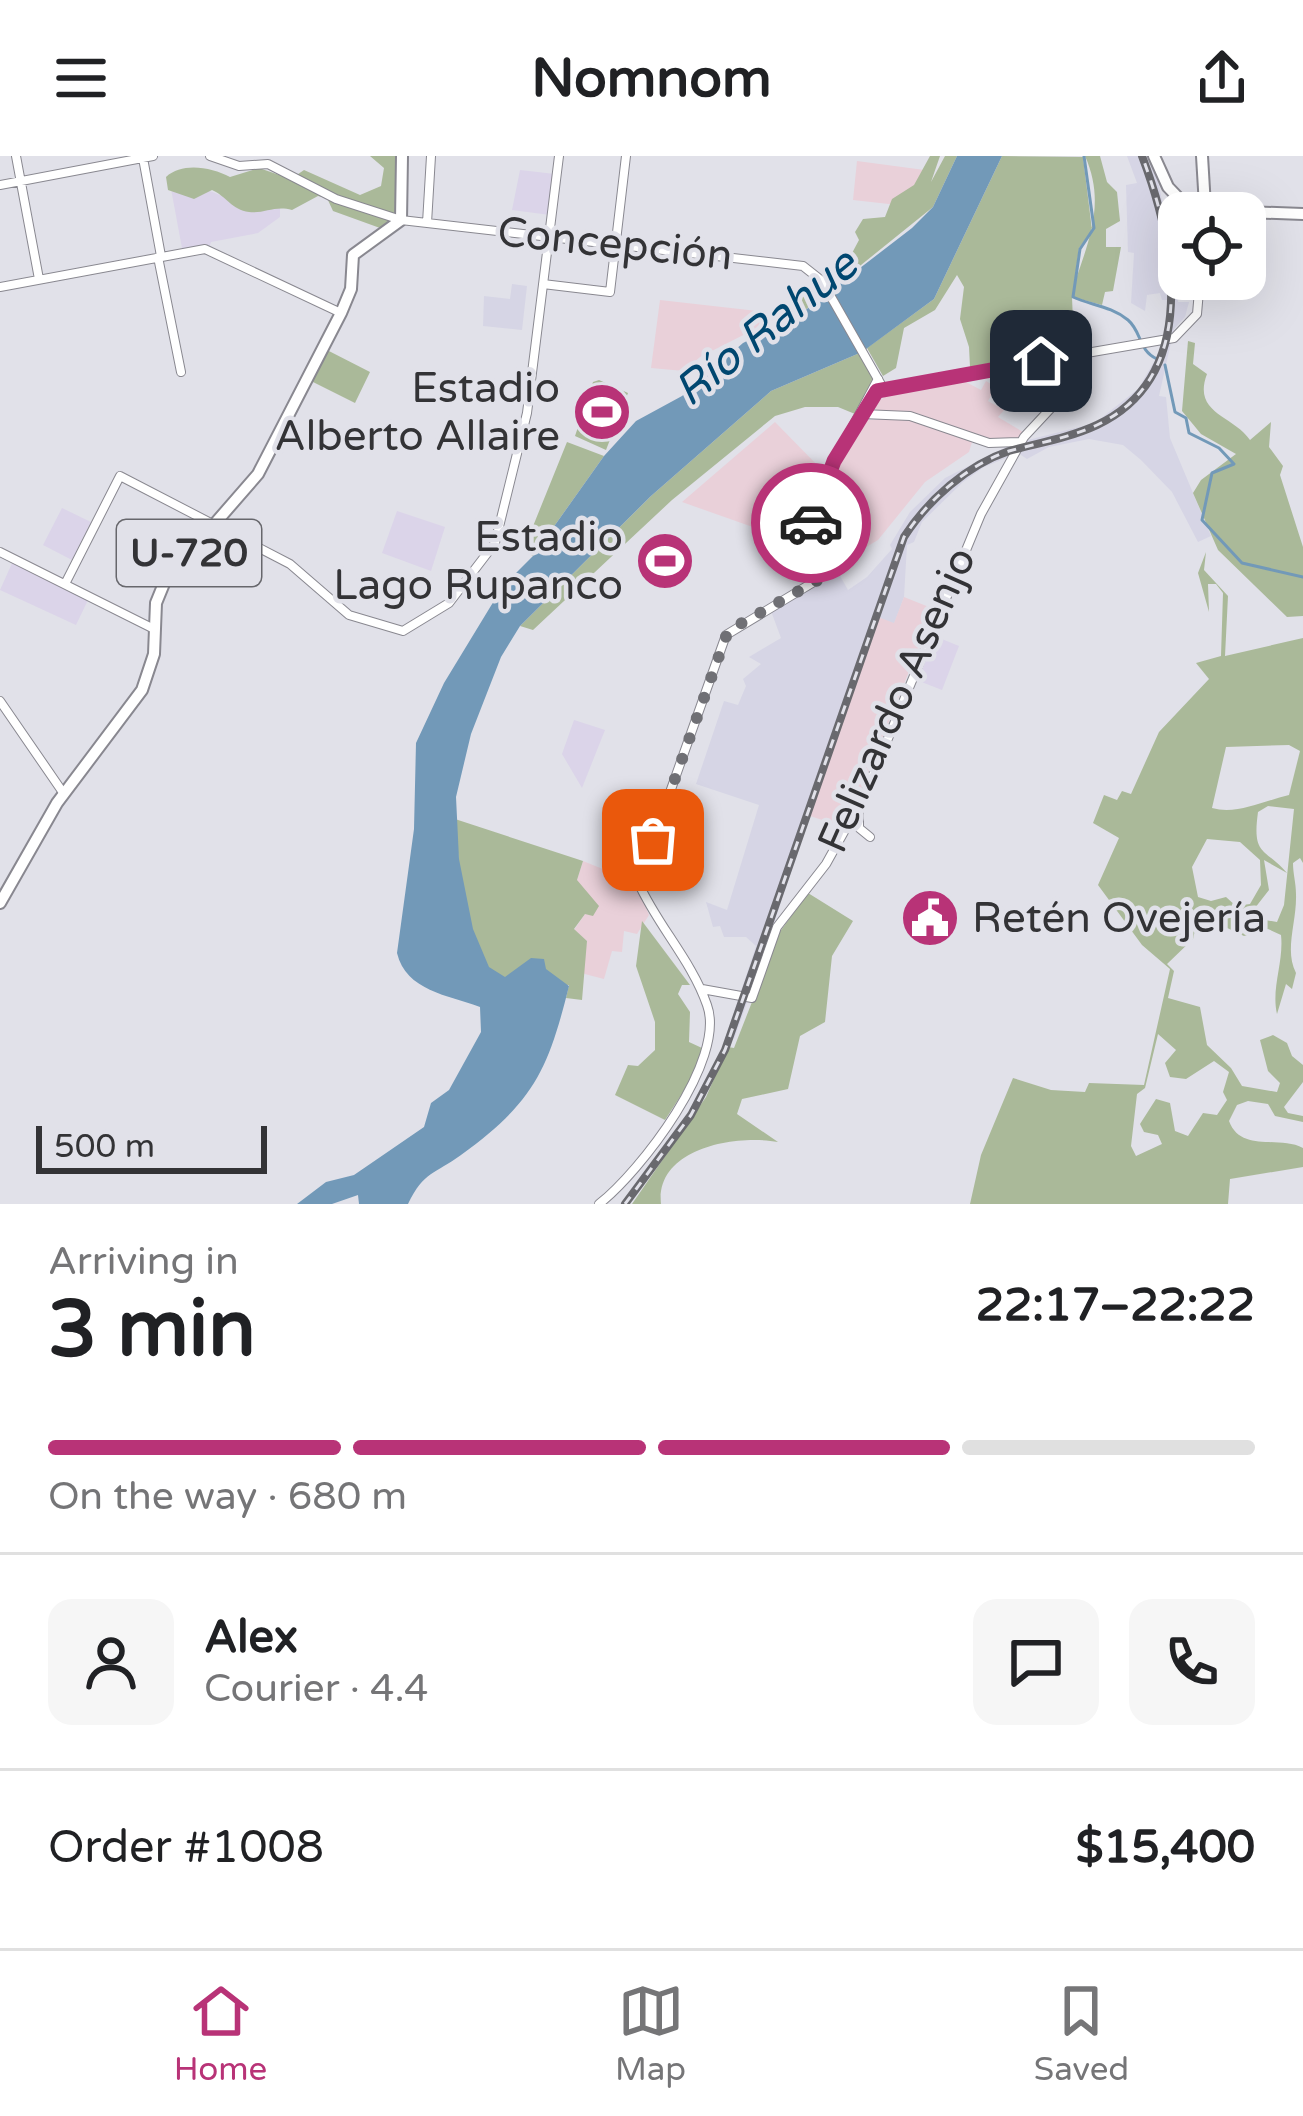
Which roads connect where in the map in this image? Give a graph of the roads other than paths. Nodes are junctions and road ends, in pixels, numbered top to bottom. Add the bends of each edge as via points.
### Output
1 (16, 156) edge
2 (153, 156) edge
3 (210, 156) edge
4 (402, 156) edge
5 (431, 156) edge
6 (559, 156) edge
7 (626, 156) edge
8 (1154, 156) edge
9 (1202, 156) edge
10 (143, 157) edge
11 (234, 160) edge
12 (20, 181) junction
13 (0, 185) edge
14 (1174, 192) edge
15 (1204, 192) edge
16 (1266, 209) edge
17 (1303, 212) edge
18 (401, 220) junction
19 (427, 223) junction
20 (549, 237) junction
21 (616, 244) junction
22 (160, 257) junction
23 (39, 280) junction
24 (543, 284) junction
25 (0, 287) edge
26 (1196, 300) edge
27 (341, 313) junction
28 (1041, 360) junction
29 (181, 372) dead end
30 (880, 383) junction
31 (861, 414) junction
32 (1021, 442) junction
33 (214, 525) junction
34 (0, 552) edge
35 (65, 584) junction
36 (154, 629) junction
37 (0, 700) edge
38 (64, 794) junction
39 (860, 806) junction
40 (870, 837) dead end
41 (0, 903) edge
42 (700, 988) junction
43 (599, 1204) edge

1 - 12 street
2 - 10 street
3 - 11 street, Concepción
4 - 18 main road
5 - 19 street
6 - 20 street
7 - 21 street
8 - 14 main road
9 - 15 main road
10 - 12 street
10 - 22 street
11 - 18 street, Concepción via 271,165
12 - 13 street
12 - 23 street
16 - 17 main road
18 - 19 street, Concepción
18 - 27 main road, U-720 via 353,255
19 - 20 street, Concepción
20 - 21 street, Concepción
20 - 24 street
21 - 24 street via 610,292
21 - 30 street, Concepción via 803,266 822,281
22 - 23 street
22 - 27 street via 205,249
22 - 29 street
23 - 25 street
24 - 33 street via 527,413 495,543 449,603 403,632 349,615 290,564
26 - 28 street via 1173,334
27 - 33 main road, U-720 via 258,474
28 - 30 street
28 - 32 street, Felizardo Asenjo via 1052,407
30 - 31 street
31 - 32 street
31 - 42 street via 810,525 818,580 728,631 638,882
32 - 39 street, Felizardo Asenjo via 976,526
33 - 35 street via 119,478
33 - 36 main road, U-720 via 165,581
34 - 35 street
35 - 36 street
36 - 38 main road, U-720 via 142,690
37 - 38 street
38 - 41 main road, U-720
39 - 40 street via 858,826
39 - 42 street, Felizardo Asenjo via 777,927 752,998
42 - 43 street via 711,1020 699,1070 632,1172

